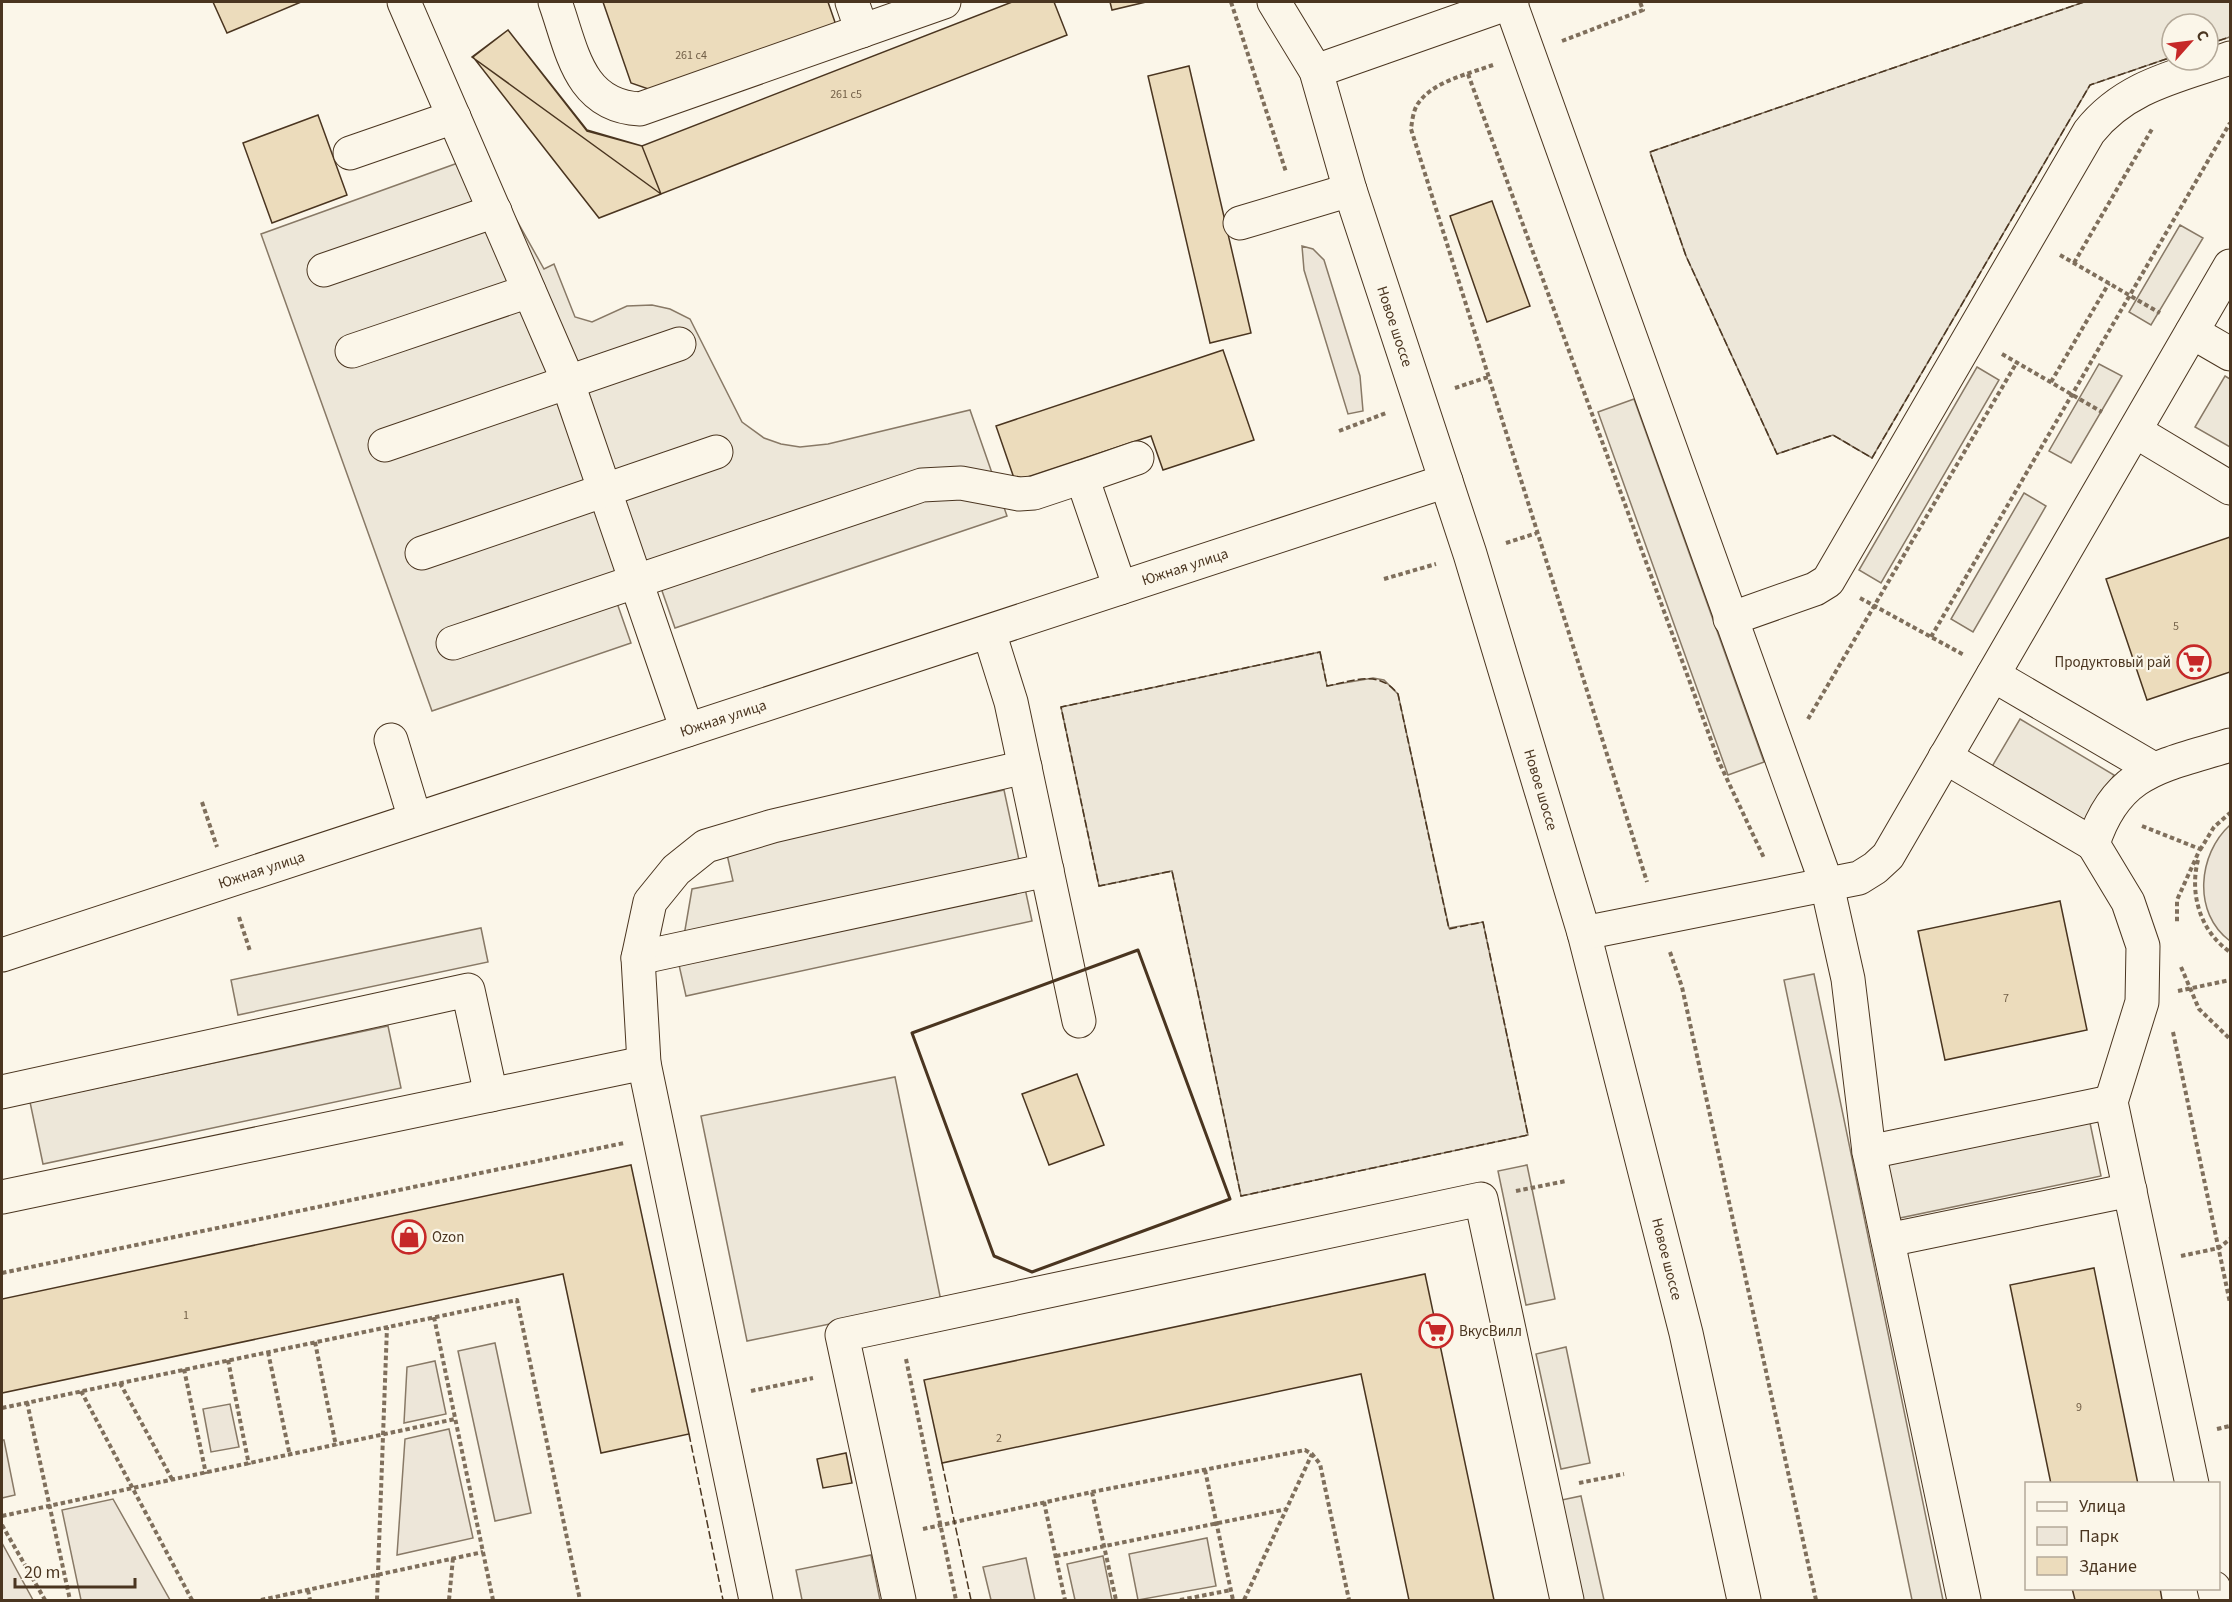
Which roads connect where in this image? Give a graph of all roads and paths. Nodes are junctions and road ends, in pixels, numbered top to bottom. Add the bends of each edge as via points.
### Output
1 (404, 2) edge
2 (555, 2) edge
3 (944, 2) edge
4 (1231, 2) edge
5 (1275, 2) edge
6 (1511, 2) edge
7 (1640, 2) edge
8 (857, 16) edge
9 (1528, 54) junction
10 (2230, 58) edge
11 (1317, 70) junction
12 (1468, 74) junction
13 (454, 117) junction
14 (2230, 123) edge
15 (2155, 124) dead end
16 (350, 153) dead end
17 (1350, 190) junction
18 (1297, 206) junction
19 (495, 211) junction
20 (1240, 223) dead end
21 (2028, 236) junction
22 (2074, 263) junction
23 (2230, 266) edge
24 (324, 270) dead end
25 (2109, 283) junction
26 (529, 291) junction
27 (2130, 296) junction
28 (2192, 332) junction
29 (1971, 335) junction
30 (679, 344) dead end
31 (352, 351) dead end
32 (2230, 354) edge
33 (2017, 362) junction
34 (568, 382) junction
35 (2051, 382) junction
36 (2072, 395) junction
37 (2135, 431) junction
38 (385, 445) dead end
39 (716, 452) dead end
40 (1137, 458) dead end
41 (1082, 477) junction
42 (1446, 481) junction
43 (2230, 488) edge
44 (605, 490) junction
45 (422, 553) dead end
46 (636, 581) junction
47 (1828, 581) junction
48 (1120, 588) junction
49 (1874, 606) junction
50 (1730, 619) junction
51 (989, 632) junction
52 (1931, 636) junction
53 (453, 643) dead end
54 (1994, 674) junction
55 (687, 730) junction
56 (391, 740) dead end
57 (2230, 745) edge
58 (1945, 758) junction
59 (1782, 764) junction
60 (1025, 767) junction
61 (2154, 769) junction
62 (2105, 812) junction
63 (2230, 813) edge
64 (414, 819) junction
65 (2093, 844) junction
66 (2200, 849) junction
67 (1047, 870) junction
68 (1827, 885) junction
69 (1783, 894) junction
70 (1658, 918) junction
71 (1584, 933) junction
72 (2177, 934) dead end
73 (2230, 952) edge
74 (2, 955) edge
75 (2177, 957) dead end
76 (638, 958) junction
77 (2230, 980) edge
78 (2190, 989) junction
79 (2174, 992) dead end
80 (1079, 1021) dead end
81 (2173, 1029) dead end
82 (2230, 1039) edge
83 (644, 1064) junction
84 (2, 1092) edge
85 (491, 1095) junction
86 (2111, 1101) junction
87 (626, 1143) dead end
88 (1869, 1152) junction
89 (1566, 1181) dead end
90 (2130, 1190) junction
91 (2, 1197) edge
92 (1481, 1199) junction
93 (2230, 1239) edge
94 (1888, 1240) junction
95 (2218, 1248) junction
96 (2, 1273) edge
97 (2230, 1303) edge
98 (434, 1317) junction
99 (387, 1327) junction
100 (315, 1342) junction
101 (268, 1352) junction
102 (916, 1356) dead end
103 (228, 1360) junction
104 (184, 1369) junction
105 (850, 1370) junction
106 (120, 1383) junction
107 (81, 1391) junction
108 (753, 1401) dead end
109 (27, 1402) junction
110 (2, 1408) edge
111 (455, 1419) junction
112 (382, 1436) junction
113 (336, 1446) junction
114 (1312, 1454) junction
115 (290, 1456) junction
116 (249, 1465) junction
117 (1205, 1470) junction
118 (206, 1474) junction
119 (1624, 1474) dead end
120 (173, 1481) junction
121 (2192, 1482) edge
122 (133, 1490) junction
123 (1543, 1491) junction
124 (1092, 1492) junction
125 (1044, 1502) junction
126 (49, 1507) junction
127 (1287, 1509) junction
128 (2, 1516) edge
129 (955, 1522) dead end
130 (1216, 1524) junction
131 (2, 1525) edge
132 (1104, 1546) junction
133 (483, 1552) junction
134 (1056, 1556) junction
135 (453, 1558) junction
136 (378, 1574) junction
137 (308, 1590) junction
138 (1231, 1590) junction
139 (45, 1600) edge
140 (70, 1600) edge
141 (192, 1600) edge
142 (261, 1600) edge
143 (310, 1600) edge
144 (376, 1600) edge
145 (449, 1600) edge
146 (493, 1600) edge
147 (580, 1600) edge
148 (756, 1600) edge
149 (898, 1600) edge
150 (956, 1600) edge
151 (1065, 1600) edge
152 (1116, 1600) edge
153 (1180, 1600) edge
154 (1233, 1600) edge
155 (1244, 1600) edge
156 (1349, 1600) edge
157 (1567, 1600) edge
158 (1744, 1600) edge
159 (1816, 1600) edge
160 (1964, 1600) edge

1 - 13 street
2 - 8 street via 582,76 594,93 608,103 640,109
3 - 8 street
4 - 18 path
5 - 11 street, Новое шоссе
6 - 9 street
6 - 11 street
7 - 9 path via 1643,10
9 - 12 path
9 - 50 street
10 - 21 street via 2131,94 2102,116
11 - 17 street, Новое шоссе
12 - 69 path via 1722,770
12 - 70 path via 1426,95 1416,107 1411,129
13 - 16 street
13 - 19 street
14 - 27 path
15 - 22 path
17 - 18 street
17 - 42 street, Новое шоссе
18 - 20 street
19 - 24 street
19 - 26 street
21 - 22 path
21 - 29 street
22 - 25 path
23 - 28 street
25 - 27 path
25 - 35 path
26 - 31 street
26 - 34 street
27 - 28 path
27 - 36 path
28 - 32 street
28 - 37 street
29 - 33 path
29 - 47 street
30 - 34 street
33 - 35 path
33 - 49 path
34 - 38 street
34 - 44 street
35 - 36 path
36 - 37 path
36 - 52 path
37 - 43 street
37 - 54 street
39 - 44 street
40 - 41 street
41 - 46 street via 1019,494 961,483 922,485
41 - 48 street
42 - 48 street, Южная улица
42 - 71 street, Новое шоссе
44 - 45 street
44 - 46 street
46 - 53 street
46 - 55 street
47 - 49 path
47 - 50 street
48 - 51 street, Южная улица
49 - 52 path
49 - 59 path
50 - 59 street
51 - 55 street, Южная улица
51 - 60 street via 1011,702
52 - 54 path
54 - 58 street
54 - 61 street
55 - 64 street, Южная улица
56 - 64 street
57 - 61 street
58 - 65 street
58 - 68 street via 1888,856 1859,878
59 - 68 street
60 - 67 street
60 - 76 street via 773,826 706,846 676,870 650,902
61 - 62 street via 2128,784
62 - 65 street
62 - 66 path
63 - 66 path via 2214,827
64 - 74 street, Южная улица
65 - 86 street via 2128,902 2143,946 2142,1002
66 - 72 path via 2177,900
66 - 73 path via 2194,874 2196,900 2205,925
67 - 76 street
67 - 80 street
68 - 69 street
68 - 88 street via 1848,979
69 - 70 street
70 - 71 street
70 - 159 path via 1682,987
71 - 158 street, Новое шоссе via 1686,1333
75 - 78 path
76 - 83 street
77 - 78 path
78 - 79 path
78 - 82 path via 2199,1009
81 - 95 path
83 - 85 street
83 - 148 street
84 - 85 street via 468,990
85 - 91 street
86 - 88 street
86 - 90 street
87 - 96 path
88 - 94 street
89 - 92 path
90 - 94 street
90 - 121 street
92 - 105 street via 842,1335
92 - 123 street
93 - 95 path
94 - 160 street
95 - 97 path
98 - 99 path
98 - 111 path
98 - 147 path via 517,1300
99 - 100 path
99 - 112 path
100 - 101 path
100 - 113 path
101 - 103 path
101 - 115 path
102 - 150 path via 904,1359
103 - 104 path
103 - 116 path
104 - 106 path
104 - 118 path
105 - 108 path via 750,1390
105 - 149 street
106 - 107 path
106 - 120 path
107 - 109 path
107 - 122 path
109 - 110 path
109 - 126 path
111 - 112 path
111 - 133 path
112 - 113 path
112 - 136 path
113 - 115 path
114 - 117 path via 1298,1450
114 - 127 path
114 - 156 path via 1320,1464
115 - 116 path
116 - 118 path
117 - 124 path
117 - 130 path
118 - 120 path
119 - 123 path
120 - 122 path
122 - 126 path
122 - 141 path
123 - 157 street
124 - 125 path
124 - 132 path
125 - 129 path
125 - 134 path
126 - 128 path
126 - 140 path
127 - 130 path
127 - 155 path
130 - 132 path
130 - 138 path
131 - 139 path
132 - 134 path
132 - 152 path
133 - 135 path
133 - 146 path
134 - 151 path
135 - 136 path
135 - 145 path
136 - 137 path
136 - 144 path
137 - 142 path
137 - 143 path
138 - 153 path
138 - 154 path

